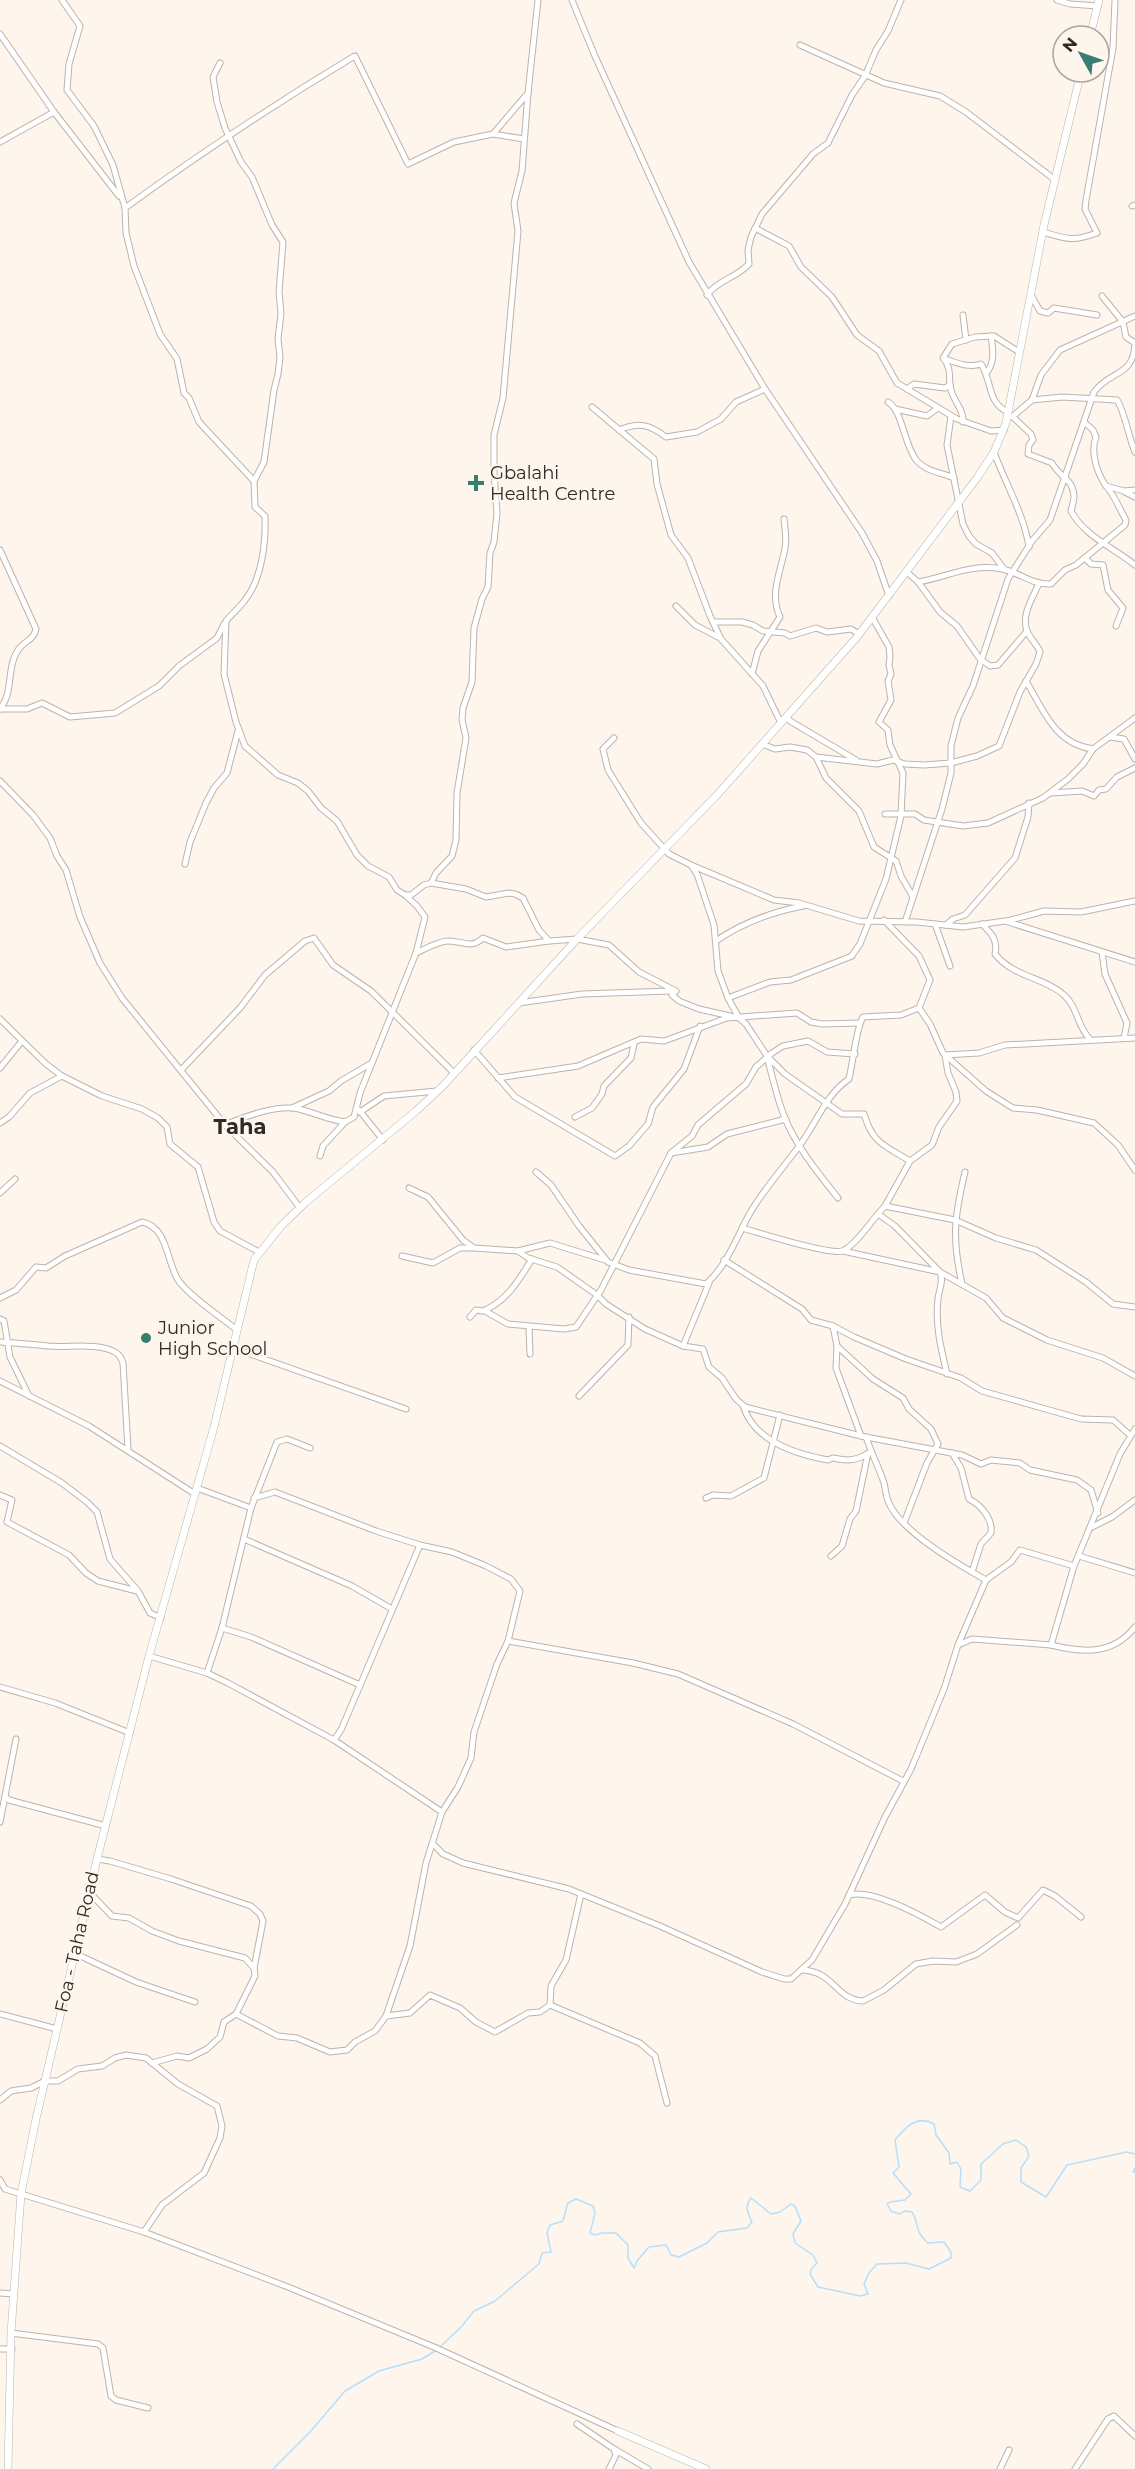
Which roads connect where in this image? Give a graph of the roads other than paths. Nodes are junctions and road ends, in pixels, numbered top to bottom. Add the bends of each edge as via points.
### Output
1 (62, 0) edge
2 (538, 0) edge
3 (572, 0) edge
4 (901, 0) edge
5 (1057, 0) edge
6 (1115, 0) edge
7 (1098, 3) edge
8 (1093, 24) edge
9 (0, 34) edge
10 (800, 45) dead end
11 (220, 63) dead end
12 (865, 76) junction
13 (1078, 84) edge
14 (528, 93) junction
15 (54, 112) junction
16 (493, 134) junction
17 (229, 136) junction
18 (524, 139) junction
19 (0, 142) edge
20 (1054, 179) junction
21 (121, 200) junction
22 (125, 208) junction
23 (755, 228) junction
24 (1043, 232) junction
25 (707, 295) junction
26 (1030, 295) junction
27 (1102, 296) dead end
28 (963, 315) dead end
29 (1097, 315) dead end
30 (1135, 316) edge
31 (1123, 322) junction
32 (992, 336) junction
33 (966, 340) junction
34 (1019, 352) junction
35 (943, 358) junction
36 (987, 372) junction
37 (950, 385) junction
38 (765, 389) junction
39 (907, 389) junction
40 (1092, 398) junction
41 (1032, 400) junction
42 (888, 402) dead end
43 (592, 407) dead end
44 (938, 408) junction
45 (895, 409) junction
46 (1010, 414) junction
47 (951, 416) junction
48 (963, 422) junction
49 (1084, 422) junction
50 (1005, 427) junction
51 (619, 430) junction
52 (994, 452) junction
53 (1135, 453) edge
54 (1065, 477) junction
55 (954, 478) junction
56 (254, 481) junction
57 (1106, 486) junction
58 (1135, 490) edge
59 (1124, 491) junction
60 (1135, 497) edge
61 (958, 505) junction
62 (784, 519) dead end
63 (1104, 543) junction
64 (1029, 547) junction
65 (0, 550) edge
66 (1085, 558) junction
67 (1135, 565) edge
68 (1004, 569) junction
69 (907, 572) junction
70 (1012, 573) junction
71 (918, 582) junction
72 (1039, 583) junction
73 (889, 596) junction
74 (676, 606) dead end
75 (872, 617) junction
76 (225, 621) junction
77 (713, 622) junction
78 (1116, 626) dead end
79 (1027, 631) junction
80 (769, 632) junction
81 (860, 634) junction
82 (721, 639) junction
83 (980, 659) junction
84 (752, 674) junction
85 (1026, 681) junction
86 (0, 709) edge
87 (787, 717) junction
88 (1135, 718) edge
89 (781, 723) junction
90 (238, 729) junction
91 (1110, 737) junction
92 (614, 738) dead end
93 (762, 744) junction
94 (1093, 749) junction
95 (816, 757) junction
96 (1135, 759) edge
97 (897, 761) junction
98 (860, 762) junction
99 (951, 763) junction
100 (1135, 768) edge
101 (0, 781) edge
102 (1049, 793) junction
103 (1029, 802) junction
104 (885, 814) dead end
105 (901, 816) junction
106 (938, 822) junction
107 (665, 850) junction
108 (891, 857) junction
109 (185, 864) dead end
110 (691, 865) junction
111 (431, 883) junction
112 (405, 895) junction
113 (913, 897) junction
114 (1135, 901) edge
115 (805, 905) junction
116 (868, 921) junction
117 (884, 921) junction
118 (1005, 921) junction
119 (905, 922) junction
120 (935, 924) junction
121 (982, 924) junction
122 (946, 925) junction
123 (577, 939) junction
124 (549, 941) junction
125 (716, 941) junction
126 (1102, 952) junction
127 (416, 953) junction
128 (1135, 962) edge
129 (950, 966) dead end
130 (676, 991) junction
131 (728, 998) junction
132 (518, 1003) junction
133 (919, 1008) junction
134 (392, 1011) junction
135 (739, 1018) junction
136 (0, 1019) edge
137 (859, 1023) junction
138 (700, 1026) junction
139 (1124, 1038) junction
140 (1135, 1038) edge
141 (1090, 1039) junction
142 (22, 1041) junction
143 (634, 1044) junction
144 (474, 1050) junction
145 (855, 1054) junction
146 (945, 1055) junction
147 (767, 1056) junction
148 (372, 1063) junction
149 (0, 1068) edge
150 (182, 1069) junction
151 (454, 1073) junction
152 (62, 1076) junction
153 (498, 1078) junction
154 (437, 1091) junction
155 (826, 1103) junction
156 (292, 1108) junction
157 (359, 1110) junction
158 (575, 1117) dead end
159 (786, 1119) junction
160 (345, 1122) junction
161 (0, 1123) edge
162 (225, 1125) junction
163 (382, 1140) junction
164 (800, 1145) junction
165 (671, 1153) junction
166 (320, 1156) dead end
167 (910, 1161) junction
168 (1135, 1170) edge
169 (536, 1172) dead end
170 (965, 1172) dead end
171 (15, 1179) dead end
172 (409, 1188) dead end
173 (0, 1192) edge
174 (838, 1198) dead end
175 (885, 1206) junction
176 (300, 1208) junction
177 (878, 1214) junction
178 (955, 1220) junction
179 (742, 1228) junction
180 (474, 1248) junction
181 (518, 1251) junction
182 (843, 1251) junction
183 (259, 1252) junction
184 (402, 1256) dead end
185 (532, 1258) junction
186 (605, 1260) junction
187 (724, 1260) junction
188 (613, 1265) junction
189 (940, 1272) junction
190 (710, 1281) junction
191 (962, 1284) junction
192 (597, 1295) junction
193 (0, 1298) edge
194 (1135, 1307) edge
195 (485, 1311) junction
196 (470, 1317) dead end
197 (629, 1317) junction
198 (0, 1319) edge
199 (833, 1326) junction
200 (529, 1327) junction
201 (237, 1330) junction
202 (3, 1342) edge
203 (683, 1346) junction
204 (837, 1346) junction
205 (232, 1348) junction
206 (530, 1354) dead end
207 (947, 1374) junction
208 (1135, 1376) edge
209 (0, 1381) edge
210 (579, 1395) dead end
211 (30, 1397) junction
212 (743, 1405) junction
213 (406, 1409) dead end
214 (780, 1415) junction
215 (1135, 1429) edge
216 (1130, 1435) junction
217 (864, 1436) junction
218 (772, 1440) junction
219 (0, 1446) edge
220 (310, 1448) dead end
221 (128, 1449) junction
222 (934, 1451) junction
223 (868, 1452) junction
224 (952, 1454) junction
225 (196, 1491) junction
226 (0, 1495) edge
227 (254, 1498) junction
228 (706, 1498) dead end
229 (1135, 1500) edge
230 (251, 1508) junction
231 (1098, 1513) junction
232 (904, 1523) junction
233 (1092, 1527) junction
234 (244, 1539) junction
235 (420, 1545) junction
236 (831, 1556) dead end
237 (1079, 1556) junction
238 (1074, 1566) junction
239 (972, 1572) junction
240 (1135, 1573) edge
241 (986, 1580) junction
242 (138, 1591) junction
243 (392, 1609) junction
244 (160, 1617) junction
245 (1135, 1627) edge
246 (222, 1628) junction
247 (508, 1641) junction
248 (958, 1644) junction
249 (1051, 1645) junction
250 (149, 1656) junction
251 (207, 1673) junction
252 (360, 1684) junction
253 (0, 1687) edge
254 (130, 1733) junction
255 (16, 1739) dead end
256 (334, 1740) junction
257 (903, 1781) junction
258 (5, 1796) junction
259 (442, 1812) junction
260 (0, 1822) edge
261 (106, 1826) junction
262 (433, 1844) junction
263 (97, 1859) junction
264 (89, 1892) junction
265 (581, 1894) junction
266 (849, 1895) junction
267 (1081, 1917) dead end
268 (1017, 1925) dead end
269 (74, 1953) junction
270 (254, 1968) junction
271 (802, 1970) junction
272 (195, 2002) dead end
273 (550, 2005) junction
274 (0, 2014) edge
275 (236, 2014) junction
276 (386, 2016) junction
277 (57, 2029) junction
278 (152, 2063) junction
279 (45, 2081) junction
280 (0, 2100) edge
281 (667, 2103) dead end
282 (0, 2180) edge
283 (2, 2189) edge
284 (21, 2194) junction
285 (144, 2232) junction
286 (0, 2293) edge
287 (14, 2294) junction
288 (11, 2333) junction
289 (0, 2349) edge
290 (12, 2349) junction
291 (148, 2408) dead end
292 (577, 2424) dead end
293 (616, 2430) joint
294 (1135, 2436) edge
295 (614, 2449) junction
296 (1008, 2450) dead end
297 (1077, 2468) edge
298 (8, 2469) edge
299 (609, 2469) edge
300 (648, 2469) edge
301 (706, 2469) edge
302 (1000, 2469) edge

1 - 21 street via 80,26 69,64 67,90 94,126 113,165
2 - 14 street
3 - 25 street via 678,240
4 - 12 street
5 - 7 street via 1070,4
6 - 24 street via 1113,48 1085,209 1097,233 1069,240
7 - 8 street
9 - 15 street
10 - 12 street
11 - 17 street via 213,77
12 - 20 street via 940,96
12 - 23 street via 828,143 813,154 762,214
13 - 20 street, Foa - Taha Road
14 - 16 street
14 - 18 street
15 - 19 street
15 - 21 street
16 - 17 street via 454,142 408,164 354,57
16 - 18 street
17 - 22 street
17 - 56 street via 283,242 279,374 264,462
18 - 111 street via 520,185 514,203 518,231 504,398 494,435 494,542 488,587 474,628 472,682 463,708 466,738 457,793 456,840 452,856
20 - 24 street, Foa - Taha Road
21 - 22 street
22 - 56 street via 134,266 160,334 177,359 184,393 199,422
23 - 25 street via 748,250 749,264 739,274 715,284
23 - 39 street via 789,246 801,267 832,297 857,335 879,351 897,383
24 - 26 street, Foa - Taha Road
25 - 38 street
26 - 29 street via 1040,311 1048,314 1054,308
26 - 34 street, Foa - Taha Road
27 - 31 street
28 - 33 street
30 - 31 street
31 - 40 street via 1126,337 1135,343 1135,355 1119,375 1103,381
31 - 41 street via 1060,350 1041,375
32 - 33 street
32 - 34 street
32 - 36 street via 994,352
33 - 35 street via 952,344
34 - 46 street, Foa - Taha Road
35 - 36 street via 981,364
35 - 37 street via 952,378
36 - 46 street via 993,399
37 - 39 street via 945,388 914,384
37 - 48 street via 962,410
38 - 51 street via 736,402 721,419 697,432 666,437 655,429 634,424
38 - 73 street via 862,533
39 - 44 street
40 - 41 street
40 - 49 street
40 - 53 street via 1117,400
41 - 46 street
42 - 45 street
43 - 51 street
44 - 45 street via 927,416
44 - 47 street
45 - 55 street via 917,460 930,471
46 - 50 street, Foa - Taha Road
46 - 54 street via 1031,434 1028,454 1052,463 1056,472
47 - 48 street
47 - 55 street via 947,446
48 - 50 street via 992,431
49 - 54 street
49 - 57 street via 1096,437 1096,465
50 - 52 street, Foa - Taha Road
51 - 77 street via 654,459 671,535 688,558
52 - 61 street, Foa - Taha Road
52 - 64 street via 1018,508
54 - 63 street via 1074,498 1071,511 1086,530
54 - 64 street via 1050,520
55 - 61 street
56 - 76 street via 255,507 265,516 263,548 247,598
57 - 59 street
57 - 63 street via 1126,520
58 - 59 street
59 - 60 street
61 - 68 street via 969,536
61 - 69 street, Foa - Taha Road
62 - 80 street via 785,548 777,574 775,605 780,617
63 - 66 street
63 - 67 street
64 - 70 street
65 - 86 street via 36,628 32,638 18,650 7,700
66 - 72 street via 1052,584
66 - 78 street via 1091,564 1103,565 1108,590 1123,608
68 - 70 street
68 - 71 street via 968,568
69 - 71 street
69 - 73 street, Foa - Taha Road
70 - 72 street
70 - 83 street
71 - 83 street
72 - 79 street via 1026,611
73 - 75 street, Foa - Taha Road
74 - 82 street via 695,625
75 - 81 street, Foa - Taha Road
75 - 97 street via 889,647 891,700 879,722 888,730
76 - 86 street via 217,638 159,686 115,713 70,717 42,703 27,709
76 - 90 street via 224,674
77 - 80 street via 742,622
77 - 82 street
79 - 83 street via 998,664 990,666
79 - 85 street via 1040,652
80 - 81 street via 790,636 816,628 827,632 851,629
80 - 84 street via 758,651
81 - 87 street, Foa - Taha Road
82 - 84 street
83 - 99 street via 958,718
84 - 89 street via 763,686
85 - 94 street via 1055,729 1068,742
85 - 99 street via 999,746
87 - 89 street, Foa - Taha Road
87 - 98 street
88 - 91 street
89 - 93 street, Foa - Taha Road
90 - 109 street via 227,773 206,803
90 - 112 street via 251,752 278,775 308,791 337,820 357,855 389,877
91 - 94 street
91 - 96 street via 1124,739
92 - 107 street via 603,749 608,770 641,824
93 - 95 street via 775,749 807,750
93 - 107 street, Foa - Taha Road
94 - 102 street via 1083,764
95 - 98 street
95 - 108 street via 826,778 859,811 871,843
97 - 98 street via 877,765
97 - 99 street
97 - 105 street via 903,773
99 - 106 street
100 - 102 street via 1094,796 1082,791
101 - 150 street via 50,838 100,963 122,998
102 - 103 street
103 - 106 street via 988,823 963,826
103 - 122 street via 1029,817 1015,858 965,915
104 - 105 street
105 - 106 street via 915,814
105 - 108 street
106 - 113 street
107 - 110 street
107 - 123 street, Foa - Taha Road
108 - 113 street
108 - 116 street
110 - 115 street via 774,900
110 - 125 street via 706,898
111 - 112 street
111 - 124 street via 486,897 515,894 523,898
112 - 127 street via 425,917
113 - 119 street
114 - 118 street via 1081,912 1044,911
115 - 116 street
115 - 125 street via 738,926
116 - 117 street
116 - 131 street via 853,955 791,980 770,982
117 - 119 street
117 - 133 street via 919,957 930,980
118 - 121 street
118 - 126 street
119 - 120 street
120 - 122 street
120 - 129 street
121 - 122 street
121 - 141 street via 994,937 996,954 1002,963 1062,993 1073,1004
123 - 124 street
123 - 130 street via 609,945 639,972
123 - 132 street, Foa - Taha Road
124 - 127 street via 506,948 483,938 470,945 447,941
125 - 131 street via 718,971
126 - 128 street
126 - 139 street via 1105,974 1127,1023
127 - 134 street
130 - 132 street via 582,994
130 - 135 street via 672,995 680,1001
131 - 135 street
132 - 144 street, Foa - Taha Road
133 - 137 street via 901,1016 863,1017
133 - 146 street
134 - 148 street
134 - 150 street via 333,965 314,938 305,941 265,975 240,1008
134 - 151 street
135 - 137 street via 797,1013 822,1024
135 - 138 street
135 - 147 street
136 - 142 street
137 - 145 street
138 - 143 street via 664,1041 641,1039
138 - 153 street via 684,1069 653,1107 648,1124 615,1156 522,1102
139 - 140 street
139 - 141 street
141 - 146 street via 1005,1045 979,1053
142 - 149 street
142 - 152 street
143 - 153 street via 578,1066
143 - 158 street via 631,1058 604,1086 592,1108
144 - 151 street, Foa - Taha Road
144 - 153 street
145 - 147 street via 827,1052 808,1041 783,1046
145 - 155 street via 849,1079 840,1084
146 - 167 street via 957,1101 932,1145
146 - 168 street via 986,1091 1013,1108 1094,1123 1118,1145
147 - 155 street
147 - 159 street
147 - 165 street via 746,1084
148 - 156 street via 329,1091
148 - 157 street via 360,1093
150 - 162 street
151 - 154 street, Foa - Taha Road
152 - 161 street via 30,1093
152 - 183 street via 158,1118 167,1127 170,1144 198,1167 214,1222 220,1230
154 - 157 street via 384,1096
154 - 163 street, Foa - Taha Road
155 - 164 street
155 - 167 street via 842,1114 864,1114 875,1140
156 - 160 street
156 - 162 street via 247,1115
157 - 160 street
157 - 163 street
159 - 164 street
159 - 165 street via 726,1134 708,1147
160 - 166 street via 323,1146
162 - 176 street via 273,1172
163 - 176 street, Foa - Taha Road
164 - 174 street
164 - 179 street via 770,1182
165 - 188 street
167 - 175 street
169 - 186 street via 551,1185
170 - 178 street
171 - 173 street
172 - 180 street via 428,1197
175 - 177 street
175 - 178 street
176 - 183 street, Foa - Taha Road
177 - 182 street
177 - 189 street
178 - 191 street via 955,1252
178 - 194 street via 1036,1250 1113,1304
179 - 182 street via 826,1251
179 - 187 street
180 - 181 street
180 - 184 street via 460,1248 433,1263
181 - 185 street
181 - 186 street via 550,1243
182 - 189 street
183 - 201 street, Foa - Taha Road via 250,1272
185 - 192 street via 557,1267
185 - 195 street via 515,1287
186 - 188 street
187 - 190 street
187 - 199 street via 802,1309 811,1320
188 - 190 street via 702,1285
188 - 192 street
189 - 191 street
189 - 207 street via 939,1337
190 - 203 street
191 - 208 street via 986,1298 1003,1318
192 - 197 street
192 - 200 street via 576,1327
193 - 201 street via 16,1290 36,1267 46,1268 142,1222 156,1227 178,1281
195 - 196 street via 476,1310
195 - 200 street via 508,1324
197 - 203 street via 654,1334
197 - 210 street via 628,1346
198 - 202 street via 4,1321
199 - 204 street
199 - 207 street
200 - 206 street
201 - 205 street, Foa - Taha Road
202 - 211 street
202 - 221 street via 101,1348 120,1356
203 - 212 street via 703,1349 709,1367
204 - 217 street via 836,1368
204 - 222 street via 873,1379 903,1398 931,1429 938,1444
205 - 213 street
205 - 225 street, Foa - Taha Road
207 - 216 street via 1003,1398 1081,1419 1113,1420
209 - 211 street
211 - 221 street
212 - 214 street
212 - 218 street via 753,1427
214 - 217 street
214 - 218 street
215 - 216 street
216 - 231 street
217 - 222 street
217 - 223 street
218 - 223 street via 828,1460 858,1459
218 - 228 street via 764,1478 731,1496
219 - 242 street via 62,1483 97,1512 111,1559
220 - 227 street via 287,1439 277,1442
221 - 225 street
222 - 224 street
222 - 232 street
223 - 232 street via 884,1484 888,1503
223 - 236 street via 856,1511 842,1546
224 - 231 street via 981,1464 991,1460 1020,1463 1030,1470 1077,1480 1091,1490
224 - 239 street via 961,1468 969,1499 991,1520 991,1533 981,1544
225 - 230 street
225 - 244 street, Foa - Taha Road
226 - 242 street via 12,1500 7,1522 69,1555 98,1581
227 - 230 street
227 - 235 street via 275,1492
229 - 233 street
230 - 234 street
231 - 233 street
232 - 239 street via 930,1546
233 - 237 street
234 - 243 street via 352,1586
234 - 246 street
235 - 243 street
235 - 247 street via 452,1552 511,1579 520,1591
237 - 238 street
237 - 240 street
238 - 241 street via 1020,1550 1011,1562
238 - 249 street
239 - 241 street
241 - 248 street
242 - 244 street via 150,1613
243 - 252 street
244 - 250 street, Foa - Taha Road
245 - 249 street via 1126,1638 1107,1649
246 - 251 street
246 - 252 street via 251,1636
247 - 257 street via 678,1674 793,1724
247 - 259 street via 488,1687 474,1732 471,1758
248 - 249 street via 972,1639
248 - 257 street via 937,1708
250 - 251 street
250 - 254 street, Foa - Taha Road
251 - 256 street
252 - 256 street
253 - 254 street via 55,1703
254 - 261 street, Foa - Taha Road
255 - 258 street
256 - 259 street
257 - 266 street
258 - 260 street
258 - 261 street
259 - 262 street
261 - 263 street, Foa - Taha Road
262 - 265 street via 443,1854 463,1863
262 - 276 street via 410,1946
263 - 264 street, Foa - Taha Road
263 - 270 street via 251,1906 263,1921
264 - 269 street, Foa - Taha Road
264 - 270 street via 112,1916 129,1918 179,1941 245,1958
265 - 271 street via 784,1980
265 - 273 street via 566,1960 551,1986
266 - 267 street via 860,1892 941,1927 985,1895 1018,1918 1043,1890
266 - 271 street via 824,1942
268 - 271 street via 977,1954 956,1962 916,1964 884,1990 863,2001 847,1997 819,1972
269 - 272 street via 136,1982
269 - 277 street, Foa - Taha Road
270 - 275 street via 255,1976
273 - 276 street via 495,2032 460,2008 430,1995 410,2013
273 - 281 street via 640,2043 656,2056
274 - 277 street
275 - 276 street via 278,2036 297,2038 330,2052 347,2050 375,2031
275 - 278 street via 224,2022 220,2037 207,2049 189,2058 177,2056
277 - 279 street, Foa - Taha Road
278 - 279 street via 146,2058 126,2055 102,2066 78,2069 58,2081
278 - 285 street via 177,2084 218,2106 222,2126 204,2173 162,2205
279 - 280 street via 11,2091
279 - 284 street, Foa - Taha Road
282 - 283 street
283 - 284 street
284 - 285 street
284 - 287 street, Foa - Taha Road
285 - 293 street via 442,2350
286 - 287 street
287 - 288 street, Foa - Taha Road
288 - 290 street, Foa - Taha Road
288 - 291 street via 98,2344 103,2348 111,2396
289 - 290 street
290 - 298 street, Foa - Taha Road
292 - 295 street
293 - 301 street
294 - 297 street via 1114,2416 1108,2419
295 - 299 street via 616,2455
295 - 300 street
296 - 302 street

